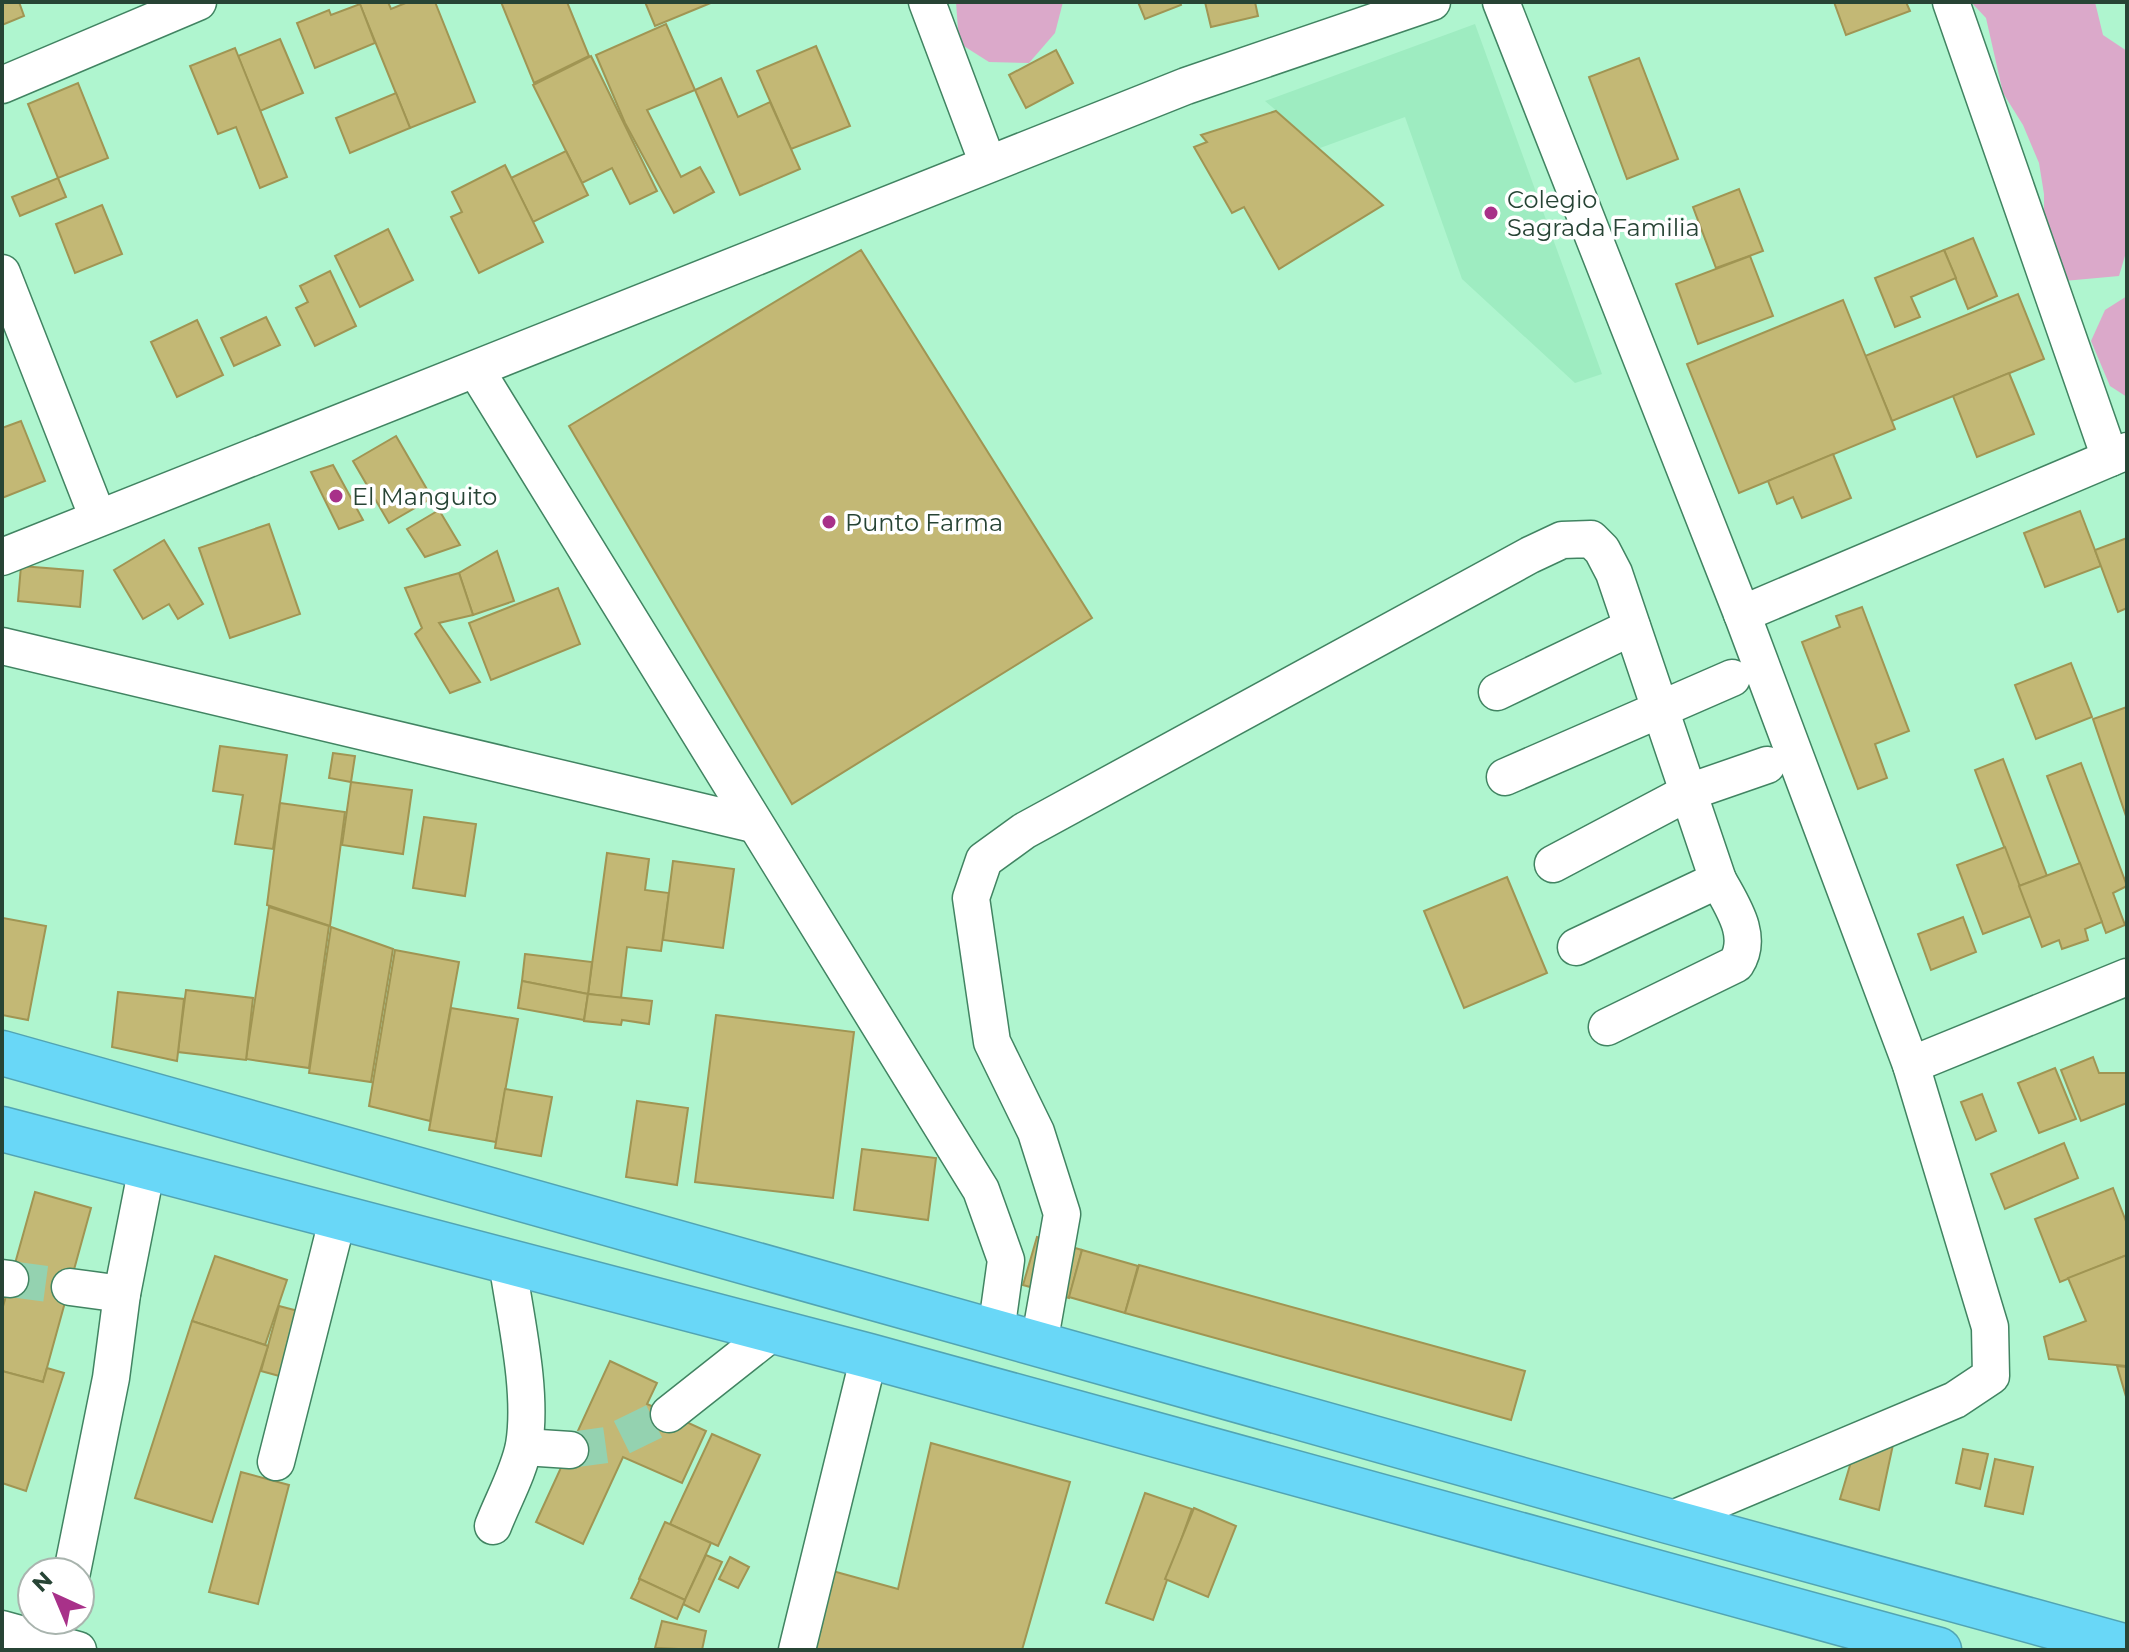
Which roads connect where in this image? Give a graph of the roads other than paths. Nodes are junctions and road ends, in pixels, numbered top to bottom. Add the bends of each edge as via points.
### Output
1 (198, 2) edge
2 (927, 2) edge
3 (1432, 2) edge
4 (1501, 2) edge
5 (1951, 2) edge
6 (2, 85) edge
7 (988, 164) junction
8 (2, 273) edge
9 (476, 370) junction
10 (2118, 454) edge
11 (98, 518) junction
12 (2, 557) edge
13 (1742, 614) junction
14 (1632, 627) junction
15 (2, 646) edge
16 (1732, 678) dead end
17 (1497, 692) dead end
18 (1660, 708) junction
19 (1767, 765) dead end
20 (1505, 777) dead end
21 (1689, 792) junction
22 (753, 824) junction
23 (1553, 864) dead end
24 (1718, 880) junction
25 (1576, 947) dead end
26 (2127, 977) edge
27 (1607, 1027) dead end
28 (2, 1053) edge
29 (1911, 1065) junction
30 (2, 1129) edge
31 (147, 1167) junction
32 (338, 1217) junction
33 (507, 1261) junction
34 (70, 1287) tunnel mouth
35 (122, 1294) junction
36 (774, 1331) junction
37 (996, 1332) junction
38 (1039, 1344) junction
39 (869, 1356) junction
40 (669, 1414) tunnel mouth
41 (524, 1447) junction
42 (570, 1450) tunnel mouth
43 (276, 1462) dead end
44 (1668, 1521) junction
45 (493, 1526) dead end
46 (75, 1556) edge
47 (2, 1629) edge
48 (66, 1638) edge
49 (2127, 1647) edge
50 (797, 1650) edge
51 (1939, 1650) edge

1 - 6 street
2 - 7 street
3 - 7 street via 1186,86
4 - 13 street
5 - 10 street
7 - 9 street
8 - 11 street
9 - 11 street
9 - 22 street
10 - 13 street
11 - 12 street
13 - 29 street
14 - 17 street
14 - 18 street
14 - 38 street via 1602,550 1591,539 1562,540 1024,831 984,860 971,898 992,1042 1036,1132 1062,1214
15 - 22 street
16 - 18 street
18 - 20 street
18 - 21 street
19 - 21 street
21 - 23 street
21 - 24 street
22 - 37 street via 981,1190 1006,1260
24 - 25 street
24 - 27 street via 1744,938 1736,964
26 - 29 street
28 - 37 highway
29 - 44 street via 1990,1327 1991,1376 1955,1400
30 - 31 highway
31 - 32 highway
31 - 35 street
32 - 33 highway
32 - 43 street
33 - 36 highway
33 - 41 street via 524,1383
34 - 35 street
35 - 46 street
36 - 39 highway
36 - 40 street
37 - 38 highway
38 - 44 highway
39 - 50 street
39 - 51 highway
41 - 42 street
41 - 45 street
44 - 49 highway
47 - 48 street

